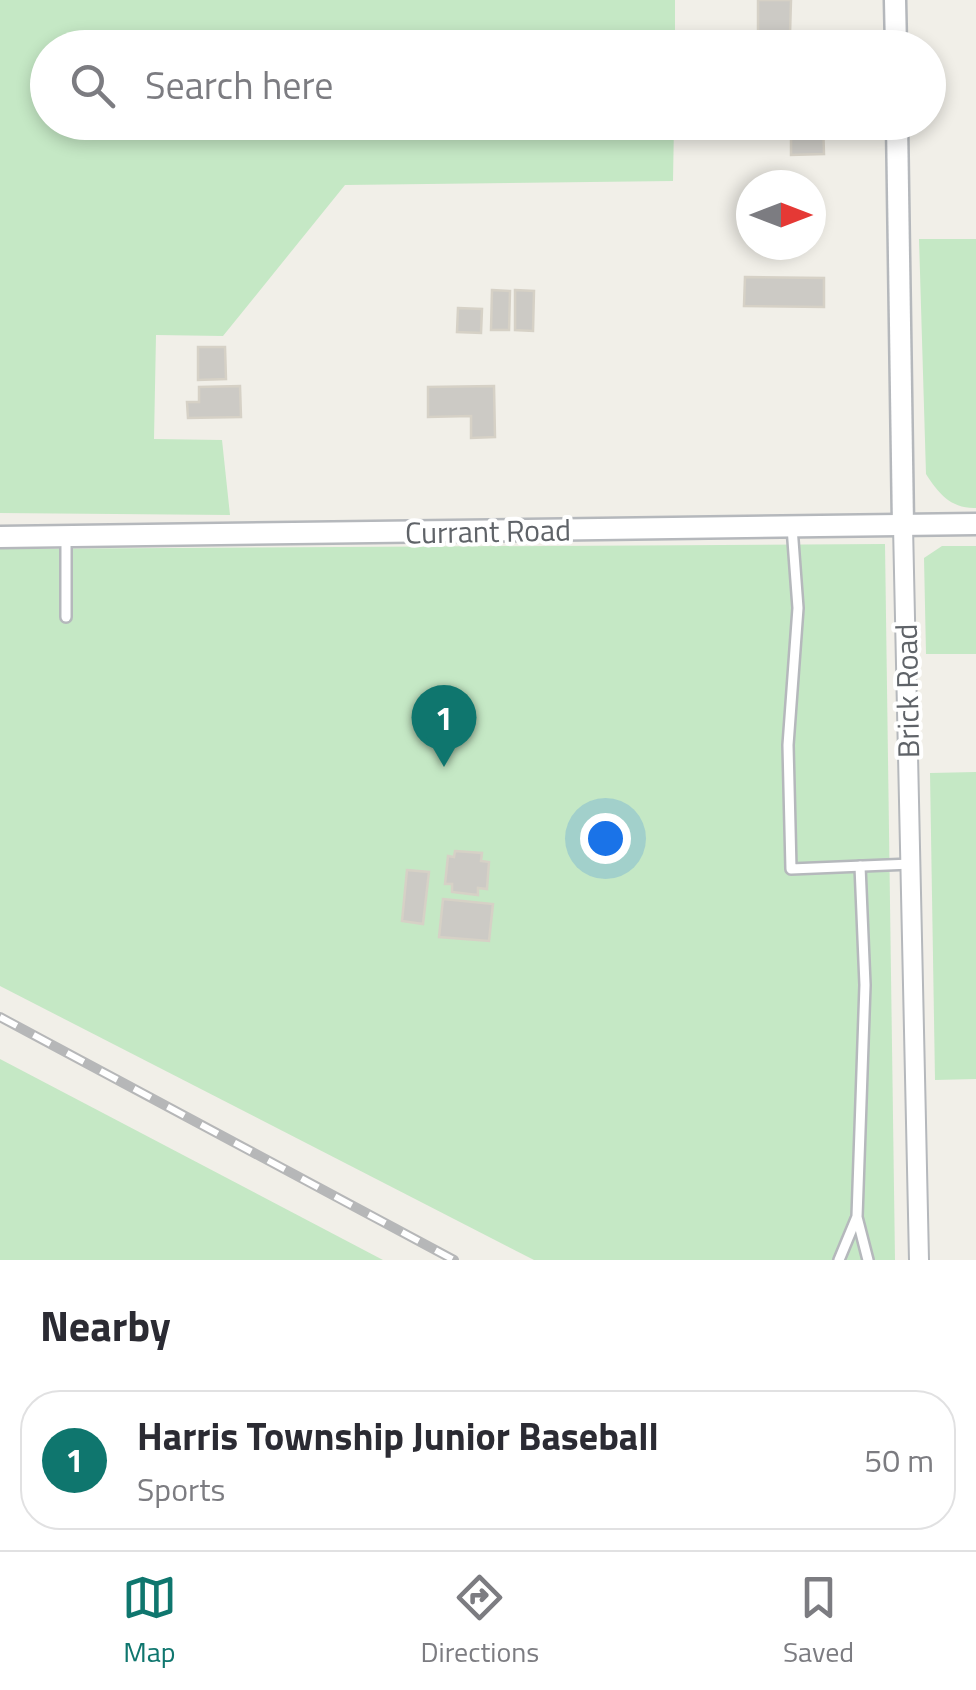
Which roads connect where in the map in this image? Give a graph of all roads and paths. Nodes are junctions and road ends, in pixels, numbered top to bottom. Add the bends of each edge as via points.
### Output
1 (895, 0) edge
2 (896, 30) edge
3 (897, 140) edge
4 (976, 524) edge
5 (904, 526) junction
6 (792, 527) junction
7 (0, 537) edge
8 (66, 537) junction
9 (66, 617) dead end
10 (911, 864) junction
11 (860, 866) junction
12 (857, 1217) junction
13 (839, 1260) edge
14 (868, 1260) edge
15 (919, 1260) edge

1 - 2 street
3 - 5 street, Brick Road
4 - 5 street, Currant Road
5 - 6 street, Currant Road
5 - 10 street, Brick Road
6 - 8 street, Currant Road
6 - 11 lane via 798,608 788,745 791,869
7 - 8 street, Currant Road
8 - 9 lane
10 - 11 lane
10 - 15 street, Brick Road
11 - 12 lane via 865,985
12 - 13 lane
12 - 14 lane

